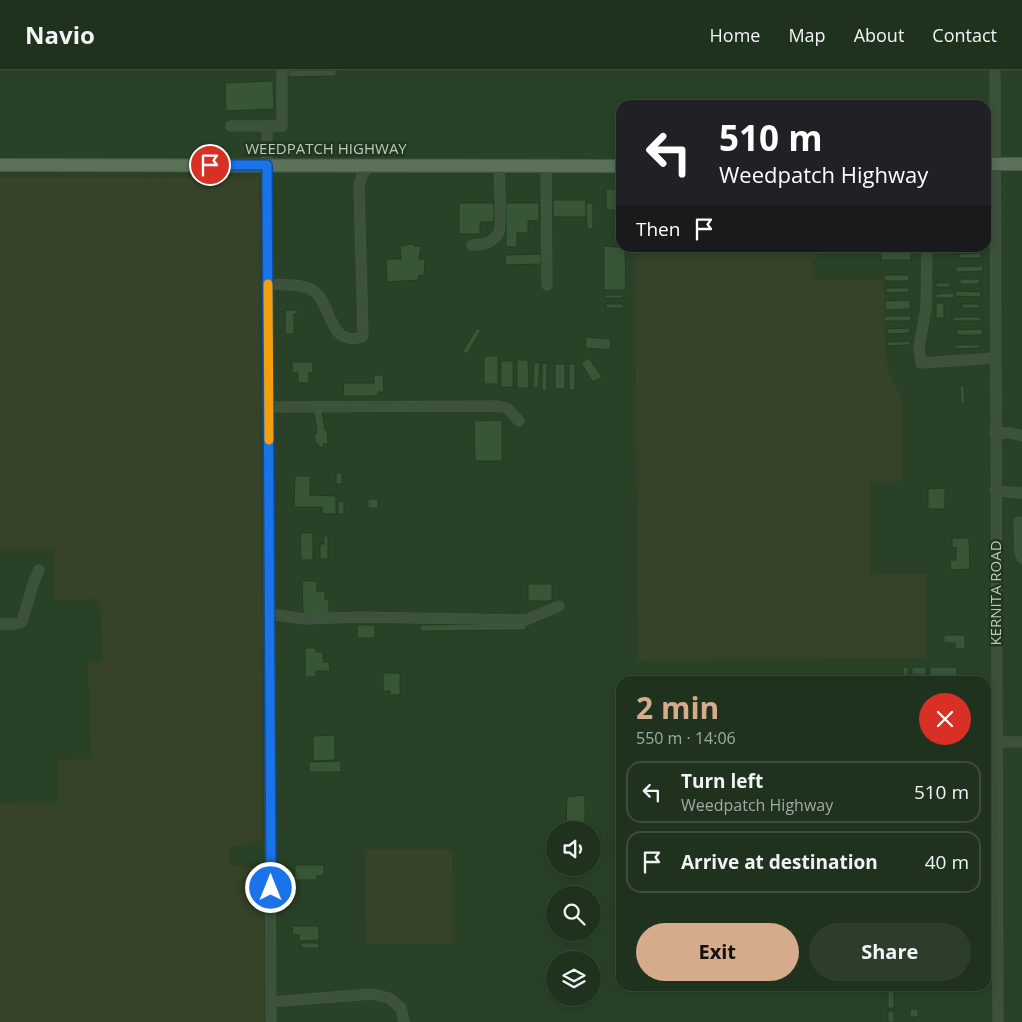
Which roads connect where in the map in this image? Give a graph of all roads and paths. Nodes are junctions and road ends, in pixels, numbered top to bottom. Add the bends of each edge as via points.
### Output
1 (282, 70) edge
2 (995, 70) edge
3 (231, 126) dead end
4 (268, 126) junction
5 (991, 164) edge
6 (1022, 164) edge
7 (0, 165) edge
8 (267, 165) junction
9 (370, 165) junction
10 (499, 166) junction
11 (546, 166) junction
12 (616, 166) edge
13 (472, 245) dead end
14 (927, 252) edge
15 (268, 284) junction
16 (547, 285) dead end
17 (995, 358) junction
18 (269, 407) junction
19 (519, 421) dead end
20 (995, 433) junction
21 (1022, 436) edge
22 (996, 491) junction
23 (1022, 492) edge
24 (1019, 522) dead end
25 (1022, 558) edge
26 (39, 570) dead end
27 (559, 606) dead end
28 (270, 614) junction
29 (0, 624) edge
30 (997, 742) junction
31 (1022, 742) edge
32 (992, 842) edge
33 (271, 1002) junction
34 (272, 1022) edge
35 (404, 1022) edge
36 (998, 1022) edge

1 - 4 street via 282,126
2 - 5 street, KERNITA ROAD
3 - 4 street
4 - 8 street
5 - 6 main road
5 - 17 street, KERNITA ROAD
7 - 8 main road, WEEDPATCH HIGHWAY
8 - 9 main road, WEEDPATCH HIGHWAY
8 - 15 street
9 - 10 main road, WEEDPATCH HIGHWAY
9 - 15 street via 358,186 362,338 348,338 337,332 315,292
10 - 11 main road, WEEDPATCH HIGHWAY
10 - 13 street via 499,232 482,245
11 - 12 main road, WEEDPATCH HIGHWAY
11 - 16 street
14 - 17 street via 926,308 919,348 921,363
15 - 18 street
17 - 20 street, KERNITA ROAD
18 - 19 street via 498,406 507,408
18 - 28 street
20 - 21 street
20 - 22 street, KERNITA ROAD
22 - 23 street
22 - 30 street, KERNITA ROAD
24 - 25 street
26 - 29 street via 22,622
27 - 28 street via 526,620 305,619
28 - 33 street
30 - 31 street
30 - 32 street, KERNITA ROAD
32 - 36 street, KERNITA ROAD
33 - 34 street
33 - 35 street via 372,994 389,998 401,1008

